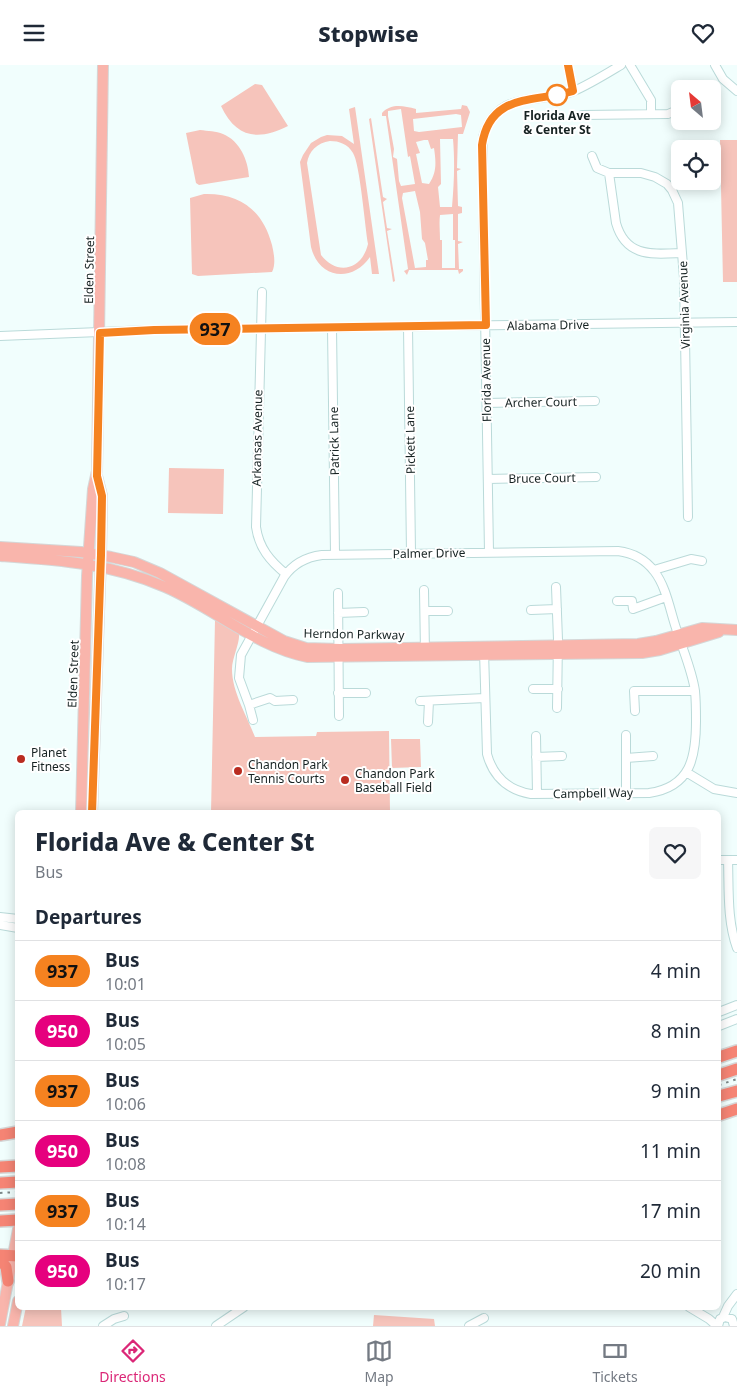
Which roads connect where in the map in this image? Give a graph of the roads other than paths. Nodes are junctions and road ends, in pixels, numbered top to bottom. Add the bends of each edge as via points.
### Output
1 (103, 65) edge
2 (568, 65) edge
3 (622, 65) edge
4 (630, 65) edge
5 (715, 65) edge
6 (573, 91) junction
7 (737, 91) edge
8 (651, 114) junction
9 (671, 114) edge
10 (582, 115) dead end
11 (592, 156) dead end
12 (608, 173) junction
13 (682, 253) junction
14 (262, 292) dead end
15 (737, 322) edge
16 (685, 323) junction
17 (486, 325) junction
18 (408, 327) junction
19 (332, 328) junction
20 (260, 329) junction
21 (100, 333) junction
22 (0, 336) edge
23 (595, 401) dead end
24 (487, 403) junction
25 (97, 476) junction
26 (596, 477) dead end
27 (488, 479) junction
28 (688, 517) dead end
29 (0, 547) edge
30 (489, 552) junction
31 (412, 553) junction
32 (335, 554) junction
33 (101, 555) junction
34 (0, 556) edge
35 (89, 559) junction
36 (702, 561) dead end
37 (101, 567) junction
38 (654, 570) junction
39 (286, 573) junction
40 (556, 587) dead end
41 (424, 590) dead end
42 (338, 593) dead end
43 (666, 597) junction
44 (618, 601) dead end
45 (557, 609) junction
46 (532, 610) dead end
47 (425, 611) junction
48 (448, 611) dead end
49 (364, 612) dead end
50 (338, 613) junction
51 (254, 630) junction
52 (732, 630) edge
53 (679, 639) junction
54 (558, 649) junction
55 (484, 651) junction
56 (425, 652) junction
57 (338, 653) junction
58 (533, 689) dead end
59 (558, 689) junction
60 (695, 691) junction
61 (338, 693) junction
62 (366, 693) dead end
63 (485, 698) junction
64 (292, 700) dead end
65 (420, 701) dead end
66 (429, 701) junction
67 (249, 705) junction
68 (557, 708) dead end
69 (635, 711) dead end
70 (339, 717) dead end
71 (253, 720) dead end
72 (428, 722) dead end
73 (626, 735) dead end
74 (536, 736) dead end
75 (562, 756) dead end
76 (653, 756) dead end
77 (536, 757) junction
78 (626, 758) junction
79 (686, 773) junction
80 (626, 793) junction
81 (737, 793) edge
82 (537, 794) junction
83 (81, 810) edge
84 (92, 810) edge
85 (733, 860) edge
86 (0, 917) edge
87 (15, 919) edge
88 (0, 925) edge
89 (15, 928) edge
90 (737, 948) edge
91 (737, 1005) edge
92 (721, 1011) edge
93 (737, 1019) edge
94 (721, 1025) edge
95 (737, 1051) edge
96 (721, 1056) edge
97 (737, 1069) edge
98 (721, 1074) edge
99 (737, 1091) edge
100 (721, 1095) edge
101 (737, 1109) edge
102 (721, 1114) edge
103 (15, 1132) edge
104 (0, 1135) edge
105 (15, 1166) edge
106 (0, 1167) edge
107 (15, 1182) edge
108 (0, 1183) edge
109 (12, 1223) edge
110 (0, 1255) edge
111 (15, 1256) edge
112 (0, 1259) edge
113 (8, 1281) junction
114 (737, 1294) edge
115 (732, 1302) junction
116 (16, 1310) edge
117 (240, 1310) edge
118 (694, 1310) edge
119 (124, 1317) dead end
120 (484, 1318) dead end
121 (720, 1322) edge
122 (734, 1323) edge
123 (0, 1324) edge
124 (13, 1326) edge
125 (103, 1326) edge
126 (216, 1326) edge
127 (469, 1326) edge

1 - 21 main road, Elden Street
2 - 6 street
3 - 6 street, Florida Avenue
4 - 8 street via 651,100
5 - 7 street via 723,79
6 - 17 street, Florida Avenue via 507,105 495,114 486,129 482,145
8 - 9 street
8 - 10 street
11 - 12 street via 597,168
12 - 13 street via 618,231 626,243 644,253
12 - 13 street, Virginia Avenue via 648,174 667,184 678,203
13 - 16 street, Virginia Avenue
14 - 20 street, Arkansas Avenue
15 - 16 street, Alabama Drive
16 - 17 street, Alabama Drive
16 - 28 street, Virginia Avenue
17 - 18 street, Alabama Drive
17 - 24 street, Florida Avenue
18 - 19 street, Alabama Drive
18 - 31 street, Pickett Lane
19 - 20 street, Alabama Drive
19 - 32 street, Patrick Lane
20 - 21 street, Alabama Drive
20 - 39 street, Arkansas Avenue via 256,527 264,552
21 - 22 street, Alabama Drive
21 - 25 main road, Elden Street
23 - 24 street, Archer Court
24 - 27 street, Florida Avenue
25 - 33 main road, Elden Street via 102,496
25 - 35 main road, Elden Street via 92,489
26 - 27 street, Bruce Court
27 - 30 street, Florida Avenue
29 - 35 main road, Herndon Parkway
30 - 31 street, Palmer Drive
30 - 38 street, Palmer Drive via 618,551 635,555
31 - 32 street, Palmer Drive
32 - 39 street, Palmer Drive via 308,558
33 - 35 main road, Herndon Parkway
33 - 37 main road, Elden Street
33 - 51 main road, Herndon Parkway via 150,568
34 - 35 main road, Herndon Parkway
35 - 37 main road, Herndon Parkway
35 - 83 main road, Elden Street
36 - 38 street via 691,559
37 - 51 main road, Herndon Parkway via 165,587
37 - 84 main road, Elden Street
38 - 43 street, Palmer Drive
39 - 51 street, Palmer Drive
40 - 45 street
41 - 47 street
42 - 50 street
43 - 44 street via 633,609 632,601
43 - 53 street, Palmer Drive
45 - 46 street
45 - 54 street
47 - 48 street
47 - 56 street
49 - 50 street
50 - 57 street
51 - 57 main road, Herndon Parkway via 298,646
51 - 67 street, Palmer Drive via 241,655 239,670
52 - 53 main road, Herndon Parkway via 702,628
53 - 54 main road, Herndon Parkway
53 - 60 street
54 - 55 main road, Herndon Parkway
54 - 59 street
55 - 56 main road, Herndon Parkway
55 - 63 street, Campbell Way
56 - 57 main road, Herndon Parkway
57 - 61 street
58 - 59 street
59 - 68 street
60 - 69 street via 634,691
60 - 79 street via 696,745
61 - 62 street
61 - 70 street
63 - 66 street
63 - 82 street, Campbell Way via 485,746 492,769 509,786 523,793
64 - 67 street via 275,701 270,698
65 - 66 street
66 - 72 street
67 - 71 street, Palmer Drive
73 - 78 street
74 - 77 street
75 - 77 street
76 - 78 street
77 - 82 street
78 - 80 street
79 - 80 street, Campbell Way via 659,791
79 - 81 street via 714,789
80 - 82 street, Campbell Way
85 - 90 street via 730,905
86 - 87 street
88 - 89 street
91 - 92 street
93 - 94 street
95 - 96 highway
97 - 98 highway
99 - 100 highway
101 - 102 highway
103 - 104 highway
105 - 106 highway
107 - 108 highway
109 - 111 main road
110 - 111 highway
111 - 113 main road
112 - 113 highway via 6,1267
113 - 123 main road
114 - 115 street
115 - 121 street
115 - 122 street
116 - 124 main road
117 - 126 street
118 - 121 street
119 - 125 street
120 - 127 street
121 - 122 street via 728,1317

